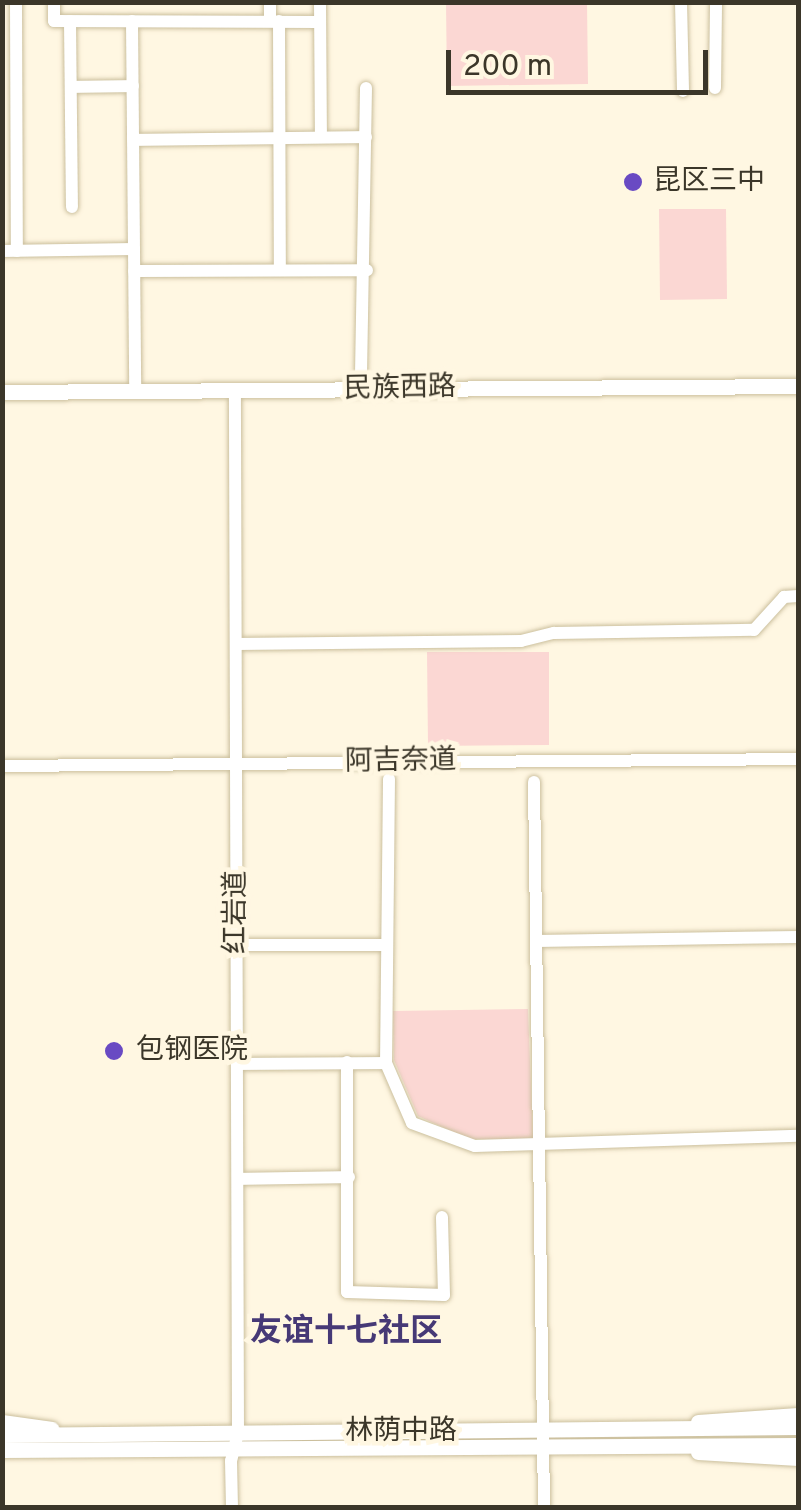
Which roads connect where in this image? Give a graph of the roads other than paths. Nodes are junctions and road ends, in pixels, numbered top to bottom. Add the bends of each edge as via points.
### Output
1 (16, 2) edge
2 (54, 2) edge
3 (270, 2) edge
4 (320, 2) edge
5 (681, 2) edge
6 (716, 2) edge
7 (70, 21) junction
8 (132, 21) junction
9 (275, 21) junction
10 (320, 22) junction
11 (133, 86) junction
12 (71, 87) junction
13 (366, 88) dead end
14 (715, 88) dead end
15 (683, 91) dead end
16 (366, 137) junction
17 (280, 138) junction
18 (321, 138) junction
19 (133, 140) junction
20 (72, 206) dead end
21 (134, 249) junction
22 (18, 250) junction
23 (2, 251) edge
24 (280, 270) junction
25 (367, 270) junction
26 (134, 271) junction
27 (798, 386) edge
28 (368, 389) junction
29 (2, 392) edge
30 (136, 392) junction
31 (236, 392) junction
32 (798, 596) edge
33 (236, 644) junction
34 (798, 759) edge
35 (236, 764) junction
36 (2, 766) edge
37 (389, 779) dead end
38 (534, 782) dead end
39 (798, 937) edge
40 (536, 941) junction
41 (237, 944) junction
42 (384, 945) junction
43 (347, 1062) junction
44 (386, 1062) junction
45 (237, 1064) junction
46 (798, 1136) edge
47 (539, 1146) junction
48 (349, 1177) junction
49 (238, 1179) junction
50 (442, 1217) dead end
51 (798, 1415) edge
52 (2, 1422) edge
53 (798, 1427) edge
54 (2, 1434) edge
55 (65, 1434) junction
56 (674, 1437) junction
57 (543, 1438) junction
58 (236, 1441) junction
59 (798, 1444) edge
60 (2, 1450) edge
61 (798, 1458) edge
62 (232, 1508) edge
63 (544, 1508) edge

1 - 22 street
2 - 7 street via 54,21
3 - 9 street
4 - 10 street
5 - 15 street
6 - 14 street
7 - 8 street
7 - 12 street
8 - 9 street
8 - 11 street
9 - 10 street
9 - 17 street
10 - 18 street
11 - 12 street
11 - 19 street
12 - 20 street
13 - 16 street
16 - 18 street
16 - 25 street
17 - 18 street
17 - 19 street
17 - 24 street
19 - 21 street
21 - 22 street
21 - 26 street
22 - 23 street
24 - 25 street
24 - 26 street
25 - 28 street via 361,374
26 - 30 street
27 - 28 main road, 民族西路
28 - 31 main road, 民族西路
29 - 30 main road, 民族西路
30 - 31 main road, 民族西路
31 - 33 street, 红岩道
32 - 33 street via 784,597 754,630
33 - 35 street, 红岩道
34 - 35 street, 阿吉奈道
35 - 36 street, 阿吉奈道
35 - 41 street, 红岩道
37 - 42 street
38 - 40 street
39 - 40 street
40 - 47 street
41 - 42 street
41 - 45 street, 红岩道
42 - 44 street
43 - 44 street
43 - 45 street
43 - 48 street
44 - 47 street via 412,1124 449,1142
45 - 49 street, 红岩道
46 - 47 street
47 - 57 street
48 - 49 street
48 - 50 street via 347,1292 444,1294
49 - 58 street, 红岩道
51 - 56 main road via 722,1416
52 - 55 main road via 32,1422
53 - 56 main road, 林荫中路
54 - 55 main road, 林荫中路
55 - 58 main road, 林荫中路
56 - 57 main road, 林荫中路
56 - 59 main road, 林荫中路
56 - 61 main road via 726,1458
57 - 58 main road, 林荫中路
57 - 63 street
58 - 60 main road, 林荫中路
58 - 62 street, 红岩道

